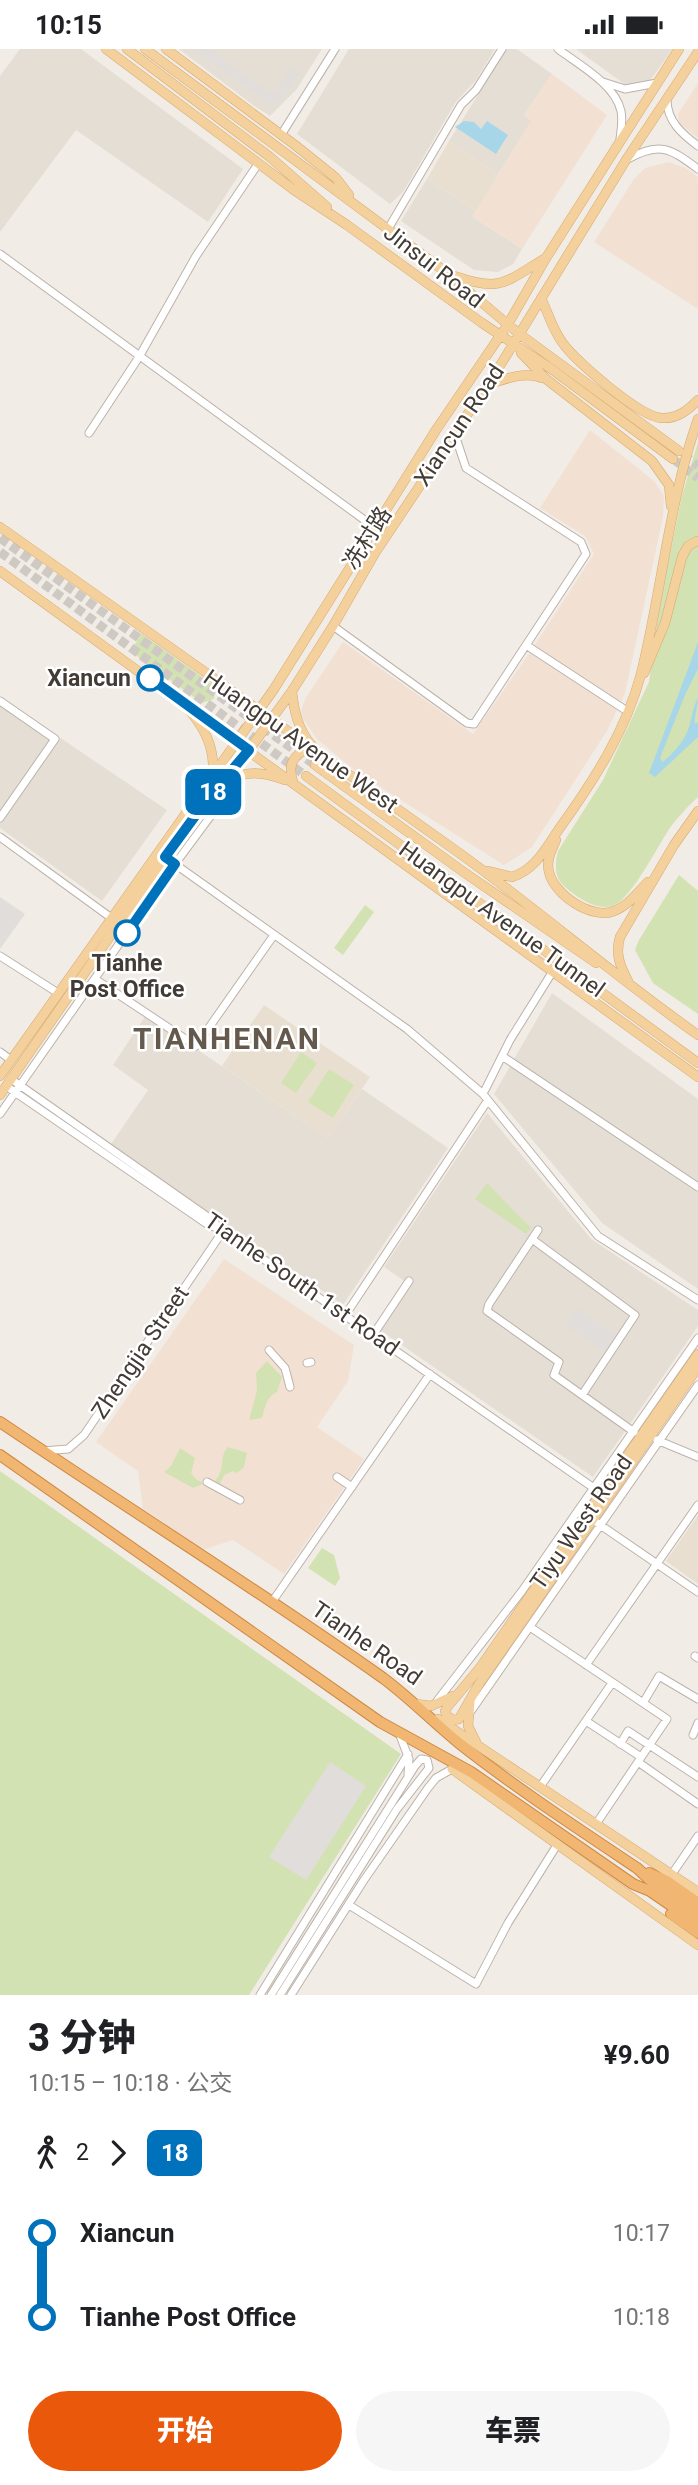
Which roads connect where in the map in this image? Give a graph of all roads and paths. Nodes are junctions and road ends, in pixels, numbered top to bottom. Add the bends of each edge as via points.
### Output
1 (106, 49) edge
2 (127, 49) edge
3 (145, 49) edge
4 (166, 49) edge
5 (335, 49) edge
6 (502, 49) edge
7 (558, 49) edge
8 (679, 49) edge
9 (698, 52) edge
10 (601, 82) junction
11 (657, 83) junction
12 (667, 98) junction
13 (281, 135) junction
14 (620, 140) junction
15 (698, 146) edge
16 (626, 160) junction
17 (258, 164) junction
18 (698, 169) edge
19 (359, 207) junction
20 (347, 225) junction
21 (388, 229) junction
22 (0, 254) edge
23 (546, 258) junction
24 (447, 273) junction
25 (541, 298) junction
26 (508, 324) junction
27 (518, 333) junction
28 (500, 335) junction
29 (513, 344) junction
30 (139, 357) junction
31 (546, 379) junction
32 (487, 385) junction
33 (698, 400) edge
34 (698, 419) edge
35 (454, 432) junction
36 (89, 433) dead end
37 (672, 518) junction
38 (0, 527) edge
39 (374, 527) junction
40 (697, 541) edge
41 (0, 571) edge
42 (333, 625) junction
43 (526, 645) junction
44 (292, 691) junction
45 (179, 699) junction
46 (0, 701) edge
47 (258, 710) junction
48 (627, 711) junction
49 (271, 719) junction
50 (236, 741) junction
51 (249, 750) junction
52 (317, 753) junction
53 (315, 765) tunnel mouth
54 (213, 774) junction
55 (242, 774) junction
56 (306, 776) tunnel mouth
57 (293, 782) junction
58 (209, 797) junction
59 (698, 811) edge
60 (0, 818) edge
61 (564, 823) junction
62 (0, 837) edge
63 (463, 856) junction
64 (165, 857) junction
65 (175, 864) junction
66 (659, 871) junction
67 (110, 917) junction
68 (274, 935) junction
69 (0, 956) edge
70 (553, 971) junction
71 (95, 979) junction
72 (632, 988) junction
73 (58, 993) junction
74 (698, 1035) edge
75 (0, 1052) edge
76 (502, 1056) junction
77 (11, 1060) junction
78 (698, 1063) edge
79 (0, 1076) edge
80 (698, 1077) edge
81 (8, 1083) junction
82 (18, 1089) junction
83 (485, 1090) dead end
84 (0, 1095) edge
85 (486, 1103) dead end
86 (0, 1114) edge
87 (698, 1187) edge
88 (538, 1230) dead end
89 (223, 1231) junction
90 (532, 1240) junction
91 (409, 1281) dead end
92 (698, 1300) edge
93 (348, 1311) dead end
94 (373, 1335) junction
95 (698, 1338) edge
96 (270, 1350) dead end
97 (694, 1360) edge
98 (429, 1374) junction
99 (290, 1387) dead end
100 (693, 1387) edge
101 (582, 1395) junction
102 (0, 1422) edge
103 (646, 1436) junction
104 (43, 1451) junction
105 (0, 1455) edge
106 (698, 1457) edge
107 (337, 1477) dead end
108 (207, 1482) dead end
109 (352, 1487) junction
110 (598, 1491) junction
111 (240, 1500) dead end
112 (698, 1505) edge
113 (597, 1522) junction
114 (658, 1564) junction
115 (698, 1592) edge
116 (272, 1602) junction
117 (530, 1627) junction
118 (478, 1649) junction
119 (488, 1657) junction
120 (586, 1665) junction
121 (612, 1683) junction
122 (463, 1689) junction
123 (698, 1699) edge
124 (643, 1703) junction
125 (416, 1704) junction
126 (464, 1717) junction
127 (586, 1721) junction
128 (698, 1723) edge
129 (399, 1733) junction
130 (693, 1735) dead end
131 (620, 1744) junction
132 (477, 1745) junction
133 (649, 1745) junction
134 (426, 1746) junction
135 (408, 1754) junction
136 (639, 1760) junction
137 (452, 1769) junction
138 (471, 1772) junction
139 (698, 1777) edge
140 (407, 1780) junction
141 (540, 1787) junction
142 (412, 1790) junction
143 (698, 1804) edge
144 (596, 1824) junction
145 (698, 1836) edge
146 (557, 1845) junction
147 (637, 1868) junction
148 (669, 1877) junction
149 (633, 1884) junction
150 (698, 1892) edge
151 (698, 1903) edge
152 (349, 1905) junction
153 (698, 1914) edge
154 (698, 1924) edge
155 (698, 1933) edge
156 (698, 1945) edge
157 (288, 1982) junction
158 (296, 1987) junction
159 (260, 1995) edge
160 (271, 1995) edge
161 (281, 1995) edge
162 (291, 1995) edge

1 - 17 main road
2 - 20 main road via 270,157
3 - 19 main road
4 - 13 main road
5 - 13 street
6 - 21 street via 461,105
7 - 10 street
8 - 11 main road
9 - 12 main road
10 - 11 street via 625,89
10 - 14 street via 621,109
11 - 14 main road
12 - 15 street via 673,122
12 - 16 main road
13 - 19 main road via 335,178
14 - 23 main road
16 - 18 street via 645,150 666,148
16 - 25 main road
17 - 20 main road
17 - 30 street via 197,256
19 - 21 main road, Jinsui Road
20 - 28 main road, Jinsui Road
21 - 24 main road, Jinsui Road
22 - 30 street
23 - 24 main road via 493,285
23 - 26 main road
24 - 26 main road, Jinsui Road
25 - 27 main road
25 - 33 main road via 569,352 645,413 676,417
26 - 27 main road, Jinsui Road
26 - 28 main road, 冼村路
27 - 29 main road, Xiancun Road
27 - 29 main road, Jinsui Road via 676,455
28 - 29 main road, Jinsui Road
28 - 39 main road, 冼村路
29 - 31 main road
29 - 32 main road, Xiancun Road
30 - 36 street
30 - 39 street
31 - 32 main road via 533,374 513,376
31 - 37 main road via 660,469 669,485
32 - 35 main road, Xiancun Road
34 - 37 main road
35 - 42 main road, Xiancun Road
35 - 43 street via 466,468 581,542 586,554
37 - 48 main road via 640,675
38 - 47 main road, Huangpu Avenue West
39 - 47 main road, 冼村路
40 - 48 main road via 682,557 665,623
41 - 45 main road, Huangpu Avenue West
42 - 43 street via 474,725
42 - 44 main road, Xiancun Road
43 - 48 street
44 - 49 main road, Xiancun Road
44 - 52 main road via 298,723
45 - 50 main road, Huangpu Avenue West
45 - 54 main road via 205,732
46 - 60 street via 55,739
47 - 49 main road, Huangpu Avenue West
47 - 50 main road, 冼村路
48 - 61 main road via 610,752
49 - 51 main road, Xiancun Road
49 - 52 main road, Huangpu Avenue West
50 - 51 main road, Huangpu Avenue West
50 - 54 main road, 冼村路
51 - 57 main road, Huangpu Avenue West
51 - 58 main road, Xiancun Road
52 - 57 main road via 303,751 293,759
52 - 63 main road, Huangpu Avenue West
53 - 72 main road, Huangpu Avenue Tunnel
54 - 67 main road, 冼村路
55 - 57 main road via 264,773
55 - 58 main road
55 - 65 street
56 - 78 main road, Huangpu Avenue Tunnel
57 - 70 main road, Huangpu Avenue West
58 - 64 main road
59 - 66 main road
61 - 63 main road via 530,869 519,875 498,875
61 - 66 main road via 549,857 549,873 564,894 588,911 618,910
62 - 67 street
63 - 72 main road, Huangpu Avenue West
64 - 65 street
64 - 81 main road
65 - 68 street
65 - 71 street
66 - 72 main road via 618,946 619,961
67 - 73 main road, 冼村路
68 - 71 street via 196,1046
68 - 92 street via 407,1029 483,1094 598,1236
69 - 73 street
70 - 76 street
70 - 80 main road, Huangpu Avenue West
71 - 82 street
72 - 74 main road, Huangpu Avenue West
73 - 77 main road, 冼村路
75 - 77 street
76 - 83 street
76 - 87 street
77 - 79 main road, 冼村路
81 - 82 street, Tianhe South 1st Road
81 - 84 main road
82 - 86 street
82 - 89 street, Tianhe South 1st Road
85 - 93 street
88 - 90 street
89 - 94 street, Tianhe South 1st Road
89 - 104 street, Zhengjia Street via 84,1436 68,1449
90 - 101 street via 487,1311 559,1361 554,1375
90 - 101 street via 635,1315
91 - 94 street
94 - 98 street, Tianhe South 1st Road
95 - 97 street
96 - 99 street via 285,1368
97 - 100 main road, Tiyu West Road
97 - 103 main road, Tiyu West Road
98 - 109 street
98 - 110 street, Tianhe South 1st Road
100 - 103 main road, Tiyu West Road
101 - 103 street
102 - 104 highway, Tianhe Road
103 - 106 street
103 - 110 main road, Tiyu West Road
103 - 113 main road, Tiyu West Road
104 - 116 highway, Tianhe Road
105 - 129 highway
107 - 109 street
108 - 111 street
109 - 116 street
110 - 118 street
110 - 119 main road, Tiyu West Road
112 - 114 street
113 - 114 street
113 - 117 street
113 - 126 main road, Tiyu West Road via 470,1697
114 - 115 street
114 - 120 street
116 - 125 highway, Tianhe Road
117 - 120 street
117 - 126 street
118 - 119 street
118 - 125 street via 439,1700
119 - 122 main road, Tiyu West Road
120 - 121 street
121 - 124 street
121 - 127 street
122 - 125 main road via 439,1704
122 - 126 main road via 445,1711 451,1719
123 - 124 street via 659,1676
124 - 133 street via 667,1719
125 - 132 main road
125 - 147 highway, Tianhe Road via 480,1759
126 - 132 main road
127 - 131 street
127 - 141 street
128 - 130 street
129 - 134 highway
129 - 135 street
131 - 133 street via 628,1731
131 - 136 street
132 - 141 main road
133 - 136 street
133 - 139 street
134 - 137 street
134 - 138 highway
135 - 140 street
135 - 159 street
136 - 143 street
136 - 144 street
137 - 138 street
137 - 142 street via 434,1774
137 - 146 main road
137 - 152 street via 432,1782
138 - 149 highway
140 - 142 street via 421,1759 427,1760 429,1767
140 - 160 street
141 - 144 main road
142 - 157 street
144 - 148 main road
145 - 148 street
146 - 152 street via 476,1984
146 - 156 main road
147 - 148 highway
147 - 153 highway, Tianhe Road
148 - 150 main road
148 - 151 highway
149 - 154 highway
149 - 155 highway
152 - 158 street
157 - 158 street
157 - 161 street
158 - 162 street

